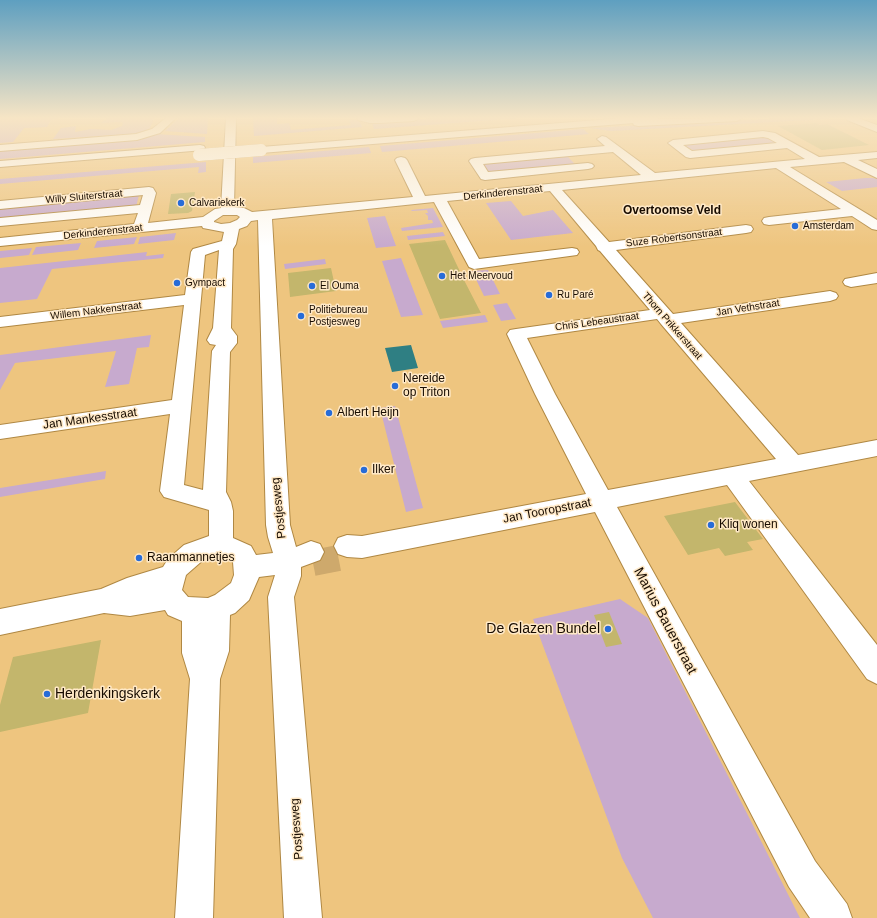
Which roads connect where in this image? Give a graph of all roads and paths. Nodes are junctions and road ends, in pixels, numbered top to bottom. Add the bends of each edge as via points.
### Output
1 (401, 160) dead end
2 (52, 161) edge
3 (106, 161) edge
4 (229, 161) edge
5 (477, 161) edge
6 (583, 161) edge
7 (630, 161) edge
8 (816, 161) edge
9 (851, 161) edge
10 (0, 164) edge
11 (778, 165) junction
12 (588, 166) junction
13 (0, 171) edge
14 (877, 174) edge
15 (652, 177) junction
16 (606, 182) junction
17 (553, 188) junction
18 (440, 199) junction
19 (421, 201) junction
20 (0, 205) edge
21 (146, 208) junction
22 (227, 211) junction
23 (854, 212) junction
24 (264, 216) junction
25 (247, 218) junction
26 (207, 221) junction
27 (769, 221) dead end
28 (0, 222) edge
29 (877, 226) edge
30 (140, 228) junction
31 (226, 228) junction
32 (746, 229) dead end
33 (0, 242) edge
34 (224, 247) junction
35 (603, 247) junction
36 (572, 252) dead end
37 (877, 278) edge
38 (851, 282) dead end
39 (830, 296) dead end
40 (192, 300) junction
41 (664, 317) junction
42 (0, 322) edge
43 (534, 331) joint
44 (180, 406) junction
45 (0, 432) edge
46 (877, 448) edge
47 (793, 464) junction
48 (732, 475) junction
49 (211, 497) junction
50 (603, 501) junction
51 (212, 547) junction
52 (352, 550) tunnel mouth
53 (304, 559) junction
54 (248, 568) junction
55 (172, 586) junction
56 (206, 610) junction
57 (0, 622) edge
58 (877, 669) edge
59 (194, 918) edge
60 (303, 918) edge
61 (833, 918) edge

1 - 19 main road
2 - 10 main road
3 - 13 main road
4 - 22 main road
5 - 12 main road via 485,176
6 - 12 main road
7 - 15 main road
8 - 11 main road, Derkinderenstraat
9 - 14 main road
11 - 15 main road, Derkinderenstraat
11 - 23 main road
12 - 16 main road
15 - 16 main road, Derkinderenstraat
16 - 17 main road, Derkinderenstraat
17 - 18 main road, Derkinderenstraat
17 - 35 main road, Thorn Prikkerstraat
18 - 19 main road, Derkinderenstraat
18 - 36 main road via 474,264
19 - 24 main road, Derkinderenstraat
20 - 21 main road, Willy Sluiterstraat via 149,191
21 - 28 main road, Willy Sluiterstraat
21 - 30 main road, Willy Sluiterstraat
22 - 25 main road via 244,213
22 - 26 main road via 213,214
23 - 27 main road
23 - 29 main road
24 - 25 main road, Derkinderenstraat
24 - 53 main road, Postjesweg via 278,525 280,537
25 - 31 main road via 242,224
26 - 30 main road, Derkinderenstraat
26 - 31 main road via 208,225 213,227
30 - 33 main road, Derkinderenstraat
31 - 34 main road
32 - 35 main road, Suze Robertsonstraat
34 - 40 main road via 198,252
34 - 49 main road via 222,328 228,336 228,343 221,351
35 - 41 main road, Thorn Prikkerstraat
37 - 38 main road
39 - 41 main road, Jan Vethstraat
40 - 42 main road, Willem Nakkenstraat
40 - 44 main road
41 - 43 main road, Chris Lebeaustraat
41 - 47 main road, Thorn Prikkerstraat
43 - 50 main road, Marius Bauerstraat via 516,334 545,394
44 - 45 main road, Jan Mankesstraat
44 - 49 main road via 172,491
46 - 47 main road, Jan Tooropstraat
47 - 48 main road, Jan Tooropstraat
48 - 50 main road, Jan Tooropstraat
48 - 58 main road
49 - 51 main road
50 - 52 main road, Jan Tooropstraat
50 - 61 main road, Marius Bauerstraat via 802,874
51 - 54 main road via 229,547 242,554
51 - 55 main road via 184,559 177,567
53 - 54 main road
53 - 60 main road, Postjesweg via 288,576 281,597
54 - 56 main road via 245,583 240,591 225,604
55 - 56 main road via 178,606 183,609
55 - 57 main road via 130,604 104,601
56 - 59 main road via 196,653 205,679

